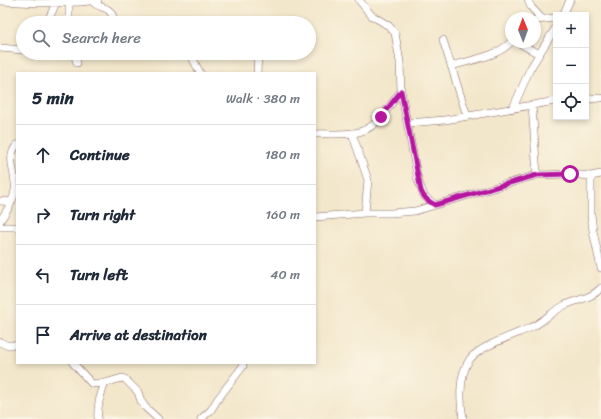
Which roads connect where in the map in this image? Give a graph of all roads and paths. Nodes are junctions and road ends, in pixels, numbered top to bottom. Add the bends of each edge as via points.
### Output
1 (359, 0) edge
2 (528, 0) edge
3 (570, 0) edge
4 (0, 1) edge
5 (95, 1) edge
6 (63, 2) edge
7 (534, 12) edge
8 (564, 12) edge
9 (52, 16) edge
10 (67, 16) edge
11 (112, 16) edge
12 (553, 18) edge
13 (541, 20) edge
14 (553, 32) edge
15 (443, 40) dead end
16 (0, 48) edge
17 (505, 48) edge
18 (528, 48) edge
19 (16, 49) edge
20 (539, 54) junction
21 (76, 60) edge
22 (194, 60) edge
23 (258, 60) edge
24 (77, 63) dead end
25 (451, 66) junction
26 (200, 72) edge
27 (257, 72) edge
28 (401, 91) junction
29 (601, 98) edge
30 (589, 99) edge
31 (553, 102) edge
32 (532, 105) junction
33 (513, 108) junction
34 (467, 116) junction
35 (407, 122) junction
36 (352, 133) junction
37 (316, 134) edge
38 (16, 147) edge
39 (601, 174) edge
40 (537, 175) junction
41 (591, 176) junction
42 (16, 179) edge
43 (13, 200) edge
44 (0, 201) edge
45 (435, 205) junction
46 (365, 213) junction
47 (316, 217) edge
48 (0, 221) edge
49 (0, 227) edge
50 (16, 227) edge
51 (601, 268) edge
52 (601, 288) edge
53 (0, 342) edge
54 (16, 345) edge
55 (74, 364) edge
56 (244, 366) dead end
57 (105, 383) junction
58 (98, 419) edge
59 (158, 419) edge
60 (201, 419) edge
61 (463, 419) edge

1 - 28 street via 371,15 395,33
2 - 7 street
3 - 8 street
4 - 6 street
5 - 6 street
5 - 11 street via 96,6 108,10
6 - 9 street
6 - 10 street
12 - 13 street
14 - 20 street
15 - 25 street
16 - 19 street
17 - 25 street
18 - 20 street
20 - 33 street via 530,68
21 - 24 street
22 - 26 street
23 - 27 street
25 - 34 street
28 - 35 street
28 - 36 street via 373,125 363,131
29 - 30 street
31 - 32 street
32 - 33 street
32 - 40 street
33 - 34 street
34 - 35 street
35 - 45 street via 421,191 428,201
36 - 37 street
36 - 46 street via 368,180
38 - 42 street via 11,157
39 - 41 street
40 - 41 street
40 - 45 street
41 - 51 street via 591,214
42 - 43 street
43 - 44 street
43 - 48 street
45 - 46 street via 415,211
46 - 47 street
49 - 50 street
52 - 61 street via 588,298 565,305 540,323 486,348 471,358 461,382
53 - 54 street
55 - 57 street via 92,384
56 - 60 street via 211,410
57 - 58 street via 99,397
57 - 59 street via 125,379 138,392 140,401

